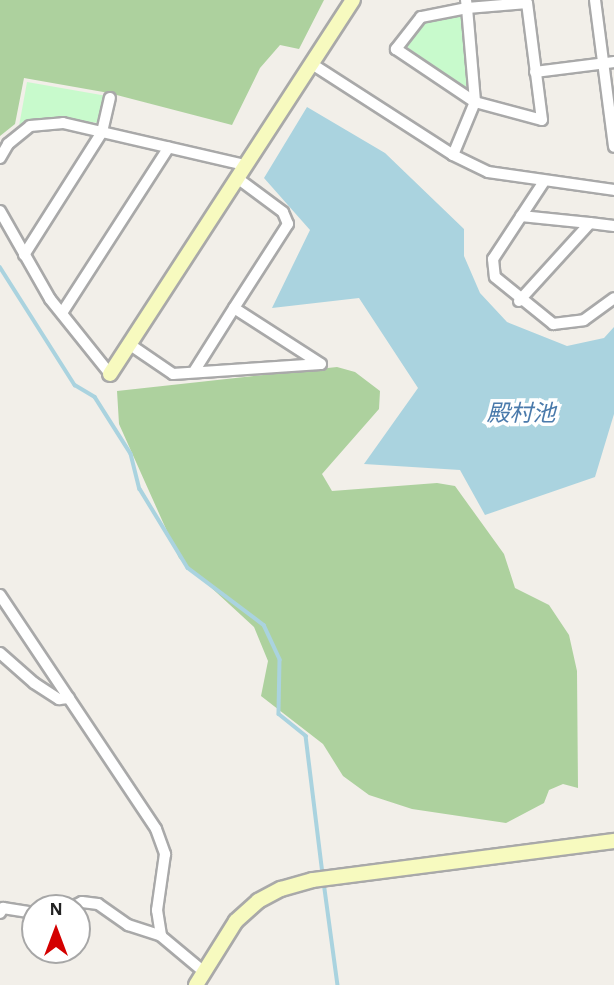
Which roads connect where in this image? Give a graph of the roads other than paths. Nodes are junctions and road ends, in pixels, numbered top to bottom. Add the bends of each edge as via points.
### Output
1 (595, 0) edge
2 (352, 1) edge
3 (466, 4) edge
4 (608, 62) edge
5 (312, 64) junction
6 (535, 72) junction
7 (110, 98) dead end
8 (475, 102) junction
9 (102, 132) junction
10 (614, 147) edge
11 (169, 148) junction
12 (453, 155) junction
13 (0, 158) edge
14 (241, 171) junction
15 (542, 183) junction
16 (614, 190) edge
17 (0, 211) edge
18 (521, 216) junction
19 (590, 223) junction
20 (614, 226) edge
21 (24, 255) junction
22 (614, 298) edge
23 (519, 301) junction
24 (234, 308) junction
25 (62, 313) junction
26 (130, 344) junction
27 (195, 370) junction
28 (110, 374) joint
29 (0, 595) edge
30 (0, 653) edge
31 (69, 698) junction
32 (614, 841) edge
33 (91, 903) edge
34 (21, 911) edge
35 (0, 912) edge
36 (161, 936) junction
37 (204, 972) junction
38 (196, 985) edge

1 - 4 street
2 - 5 street
3 - 6 street via 527,3
3 - 8 street
3 - 8 street via 421,17 396,49
4 - 6 street
4 - 10 street
5 - 12 street
5 - 14 street
6 - 8 street via 542,120
7 - 9 street
8 - 12 street
9 - 11 street
9 - 13 street via 63,123 30,126 8,144
9 - 21 street
11 - 14 street
11 - 25 street
12 - 15 street via 488,172
14 - 24 street via 283,212 288,224
14 - 26 street
15 - 16 street
15 - 18 street
17 - 21 street
18 - 19 street
18 - 23 street via 492,265 495,277
19 - 20 street
19 - 23 street
21 - 25 street
22 - 23 street via 584,320 570,323 547,323
24 - 27 street
24 - 27 street via 321,363
25 - 28 street
26 - 27 street via 173,374
26 - 28 street
29 - 31 street
30 - 31 street via 34,683 59,699
31 - 36 street via 164,846 157,910
32 - 37 street via 298,883 248,910 228,931
33 - 36 street via 128,925
34 - 35 street via 2,908
36 - 37 street
37 - 38 street

